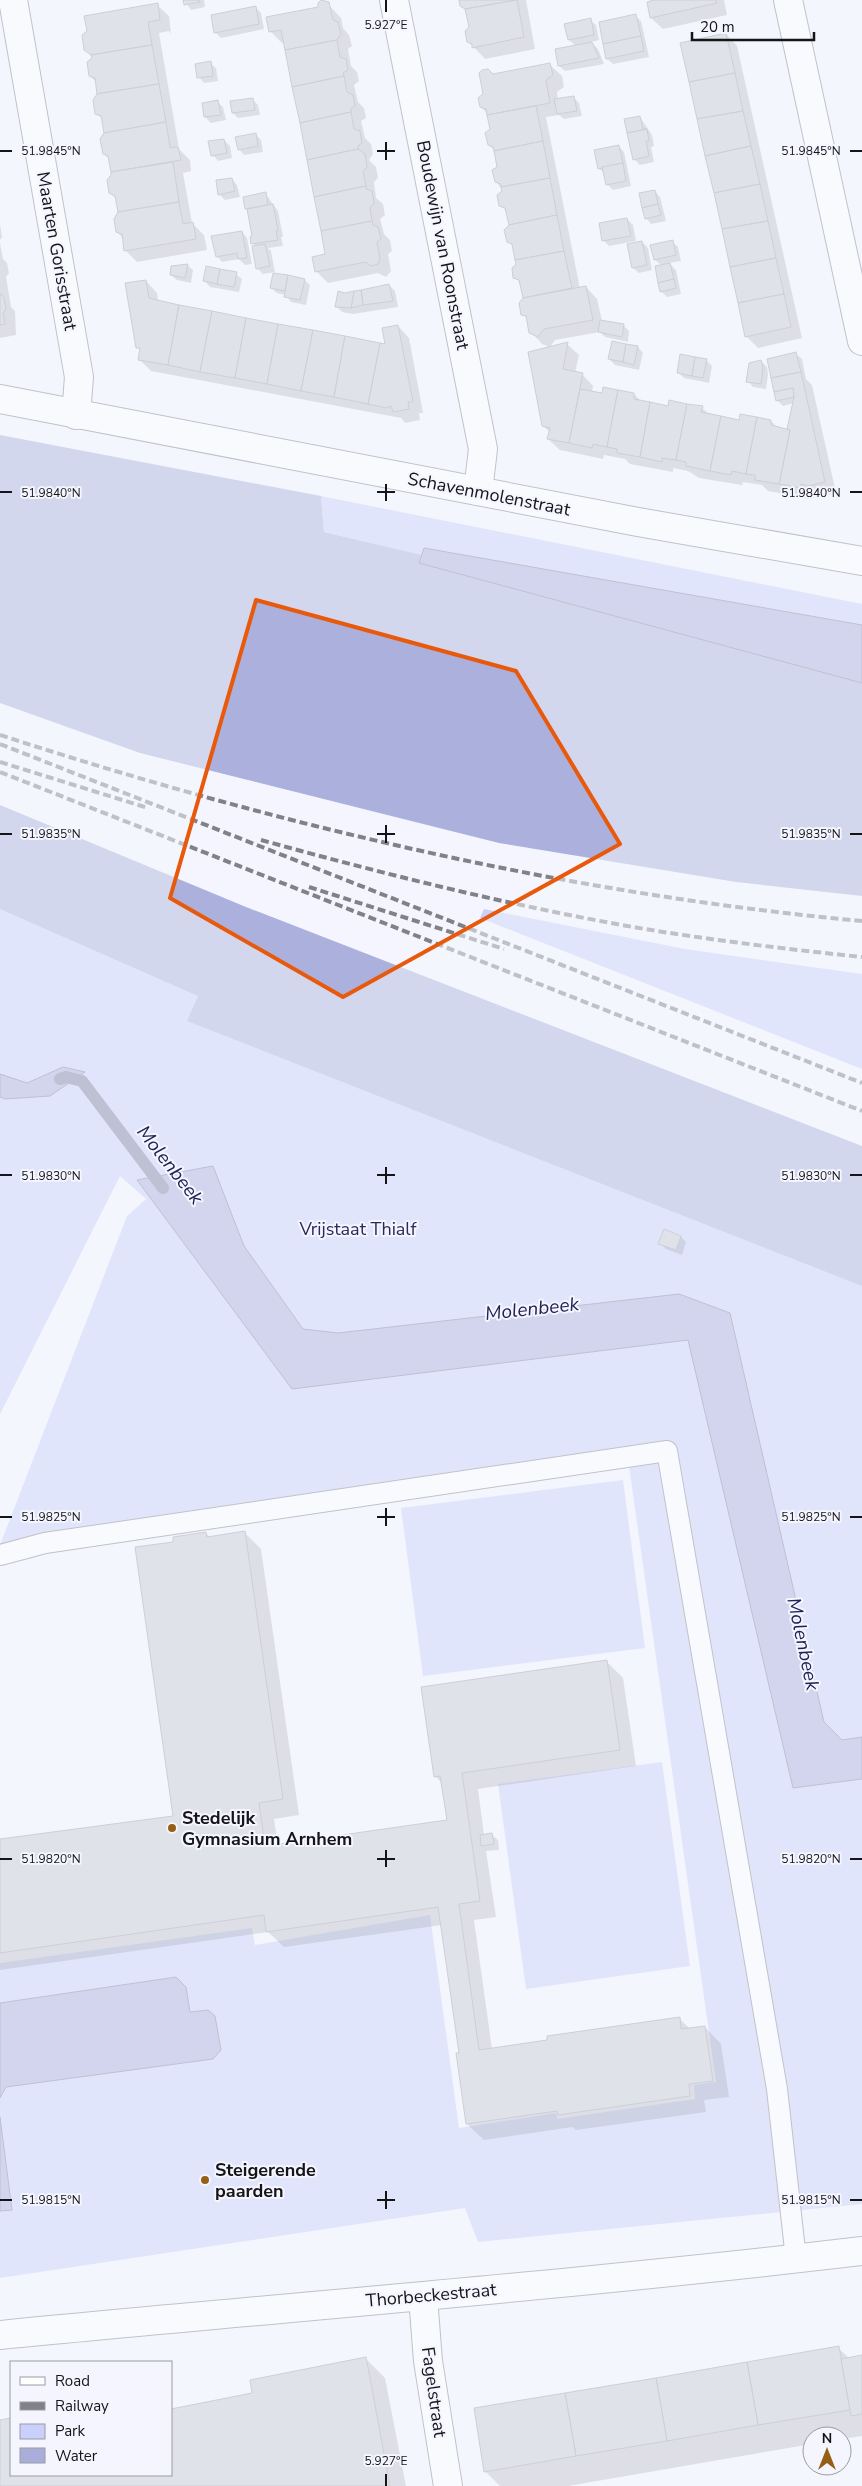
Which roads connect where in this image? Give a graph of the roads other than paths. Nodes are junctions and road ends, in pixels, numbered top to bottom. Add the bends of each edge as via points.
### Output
1 (13, 0) edge
2 (394, 0) edge
3 (788, 0) edge
4 (862, 341) edge
5 (0, 399) edge
6 (76, 414) junction
7 (478, 491) junction
8 (862, 560) edge
9 (0, 1555) edge
10 (862, 2251) edge
11 (796, 2259) junction
12 (423, 2297) junction
13 (0, 2335) edge
14 (448, 2486) edge

1 - 6 street, Maarten Gorisstraat via 79,377
2 - 7 street, Boudewijn van Roonstraat via 483,449
3 - 4 street
5 - 6 street, Schavenmolenstraat
6 - 7 street, Schavenmolenstraat
7 - 8 street, Schavenmolenstraat via 766,546
9 - 11 lane via 45,1543 667,1451 776,2089
10 - 11 street, Thorbeckestraat
11 - 12 street, Thorbeckestraat
12 - 13 street, Thorbeckestraat via 302,2305
12 - 14 street, Fagelstraat via 428,2361

